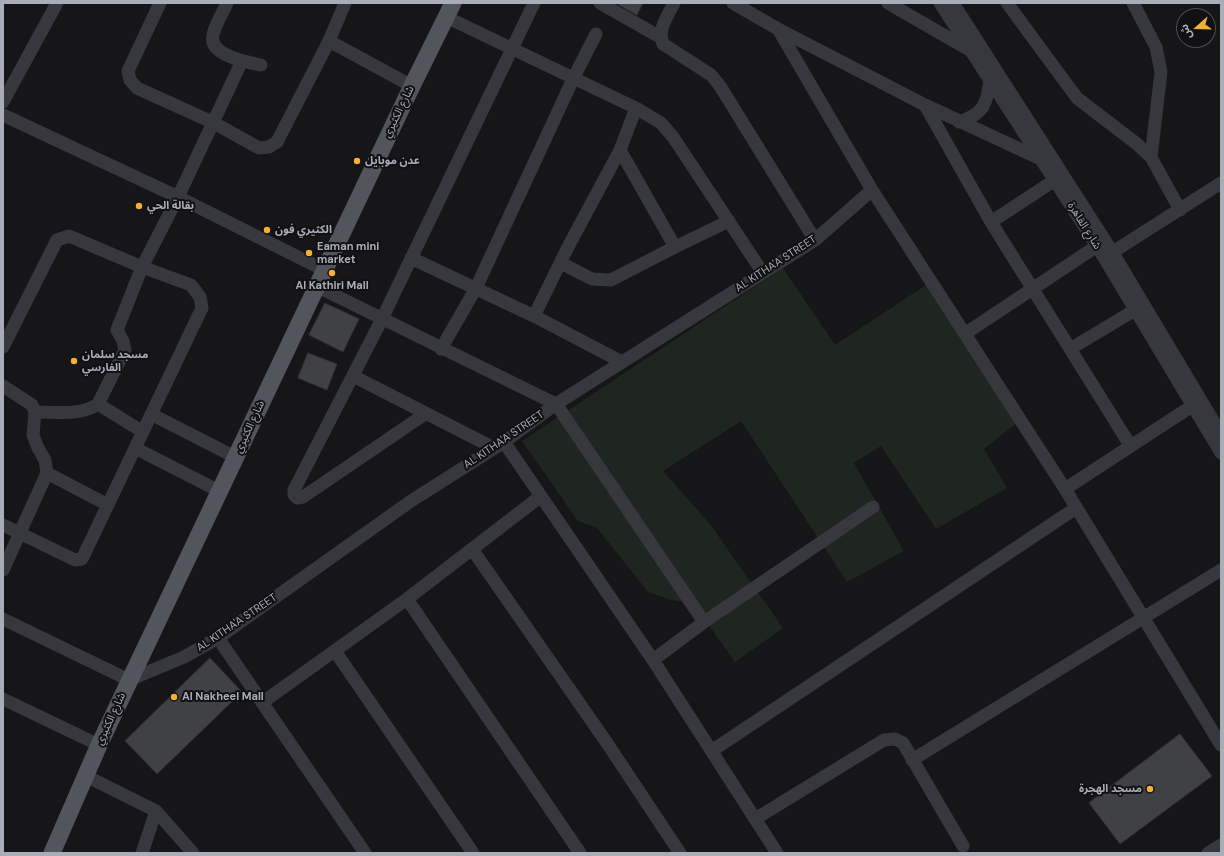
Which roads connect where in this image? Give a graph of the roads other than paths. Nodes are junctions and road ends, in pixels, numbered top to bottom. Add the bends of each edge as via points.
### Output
1 (57, 3) edge
2 (160, 3) edge
3 (227, 3) edge
4 (345, 3) edge
5 (534, 3) edge
6 (600, 3) edge
7 (674, 3) edge
8 (733, 3) edge
9 (888, 3) edge
10 (940, 3) edge
11 (954, 3) edge
12 (1006, 3) edge
13 (1133, 3) edge
14 (450, 10) edge
15 (778, 29) junction
16 (596, 34) dead end
17 (660, 37) junction
18 (329, 41) junction
19 (512, 47) junction
20 (971, 50) junction
21 (242, 61) junction
22 (261, 65) dead end
23 (574, 77) junction
24 (990, 79) junction
25 (412, 86) junction
26 (3, 102) edge
27 (925, 105) junction
28 (636, 108) junction
29 (3, 115) edge
30 (959, 122) junction
31 (214, 123) junction
32 (620, 150) junction
33 (1151, 157) junction
34 (1042, 160) junction
35 (1058, 173) junction
36 (1220, 185) edge
37 (872, 190) junction
38 (178, 198) junction
39 (1180, 210) junction
40 (729, 221) junction
41 (991, 222) junction
42 (815, 240) junction
43 (675, 246) junction
44 (1097, 246) junction
45 (1108, 255) junction
46 (411, 258) junction
47 (561, 263) junction
48 (142, 267) junction
49 (324, 270) junction
50 (763, 273) junction
51 (316, 286) junction
52 (476, 288) junction
53 (1032, 289) junction
54 (1135, 310) junction
55 (534, 316) junction
56 (382, 319) junction
57 (966, 333) junction
58 (3, 347) edge
59 (441, 348) junction
60 (1070, 349) junction
61 (622, 362) junction
62 (353, 376) junction
63 (3, 386) edge
64 (98, 404) junction
65 (556, 404) junction
66 (1192, 406) junction
67 (35, 412) junction
68 (151, 414) junction
69 (425, 414) junction
70 (143, 432) junction
71 (1221, 434) edge
72 (499, 445) junction
73 (1130, 445) junction
74 (135, 448) junction
75 (1221, 453) edge
76 (235, 457) junction
77 (47, 473) junction
78 (1065, 489) junction
79 (219, 491) junction
80 (541, 496) junction
81 (108, 505) junction
82 (873, 507) dead end
83 (1076, 508) junction
84 (3, 525) edge
85 (20, 534) junction
86 (472, 549) junction
87 (3, 570) edge
88 (1221, 570) edge
89 (407, 599) junction
90 (1143, 618) junction
91 (3, 619) edge
92 (704, 622) junction
93 (218, 638) junction
94 (335, 651) junction
95 (653, 660) junction
96 (129, 680) junction
97 (3, 699) edge
98 (263, 702) junction
99 (99, 745) junction
100 (1221, 746) edge
101 (712, 750) junction
102 (912, 760) junction
103 (86, 776) junction
104 (156, 811) junction
105 (755, 820) junction
106 (1221, 845) edge
107 (963, 846) dead end
108 (52, 853) edge
109 (142, 853) edge
110 (193, 853) edge
111 (365, 853) edge
112 (472, 853) edge
113 (580, 853) edge
114 (680, 853) edge
115 (777, 853) edge
116 (1208, 853) edge

1 - 26 street
2 - 31 street via 128,71 130,80 137,88
3 - 21 street via 213,34 212,43 218,51
4 - 18 street
5 - 19 street
6 - 17 street
7 - 17 street via 661,29
8 - 15 street
9 - 20 street
10 - 20 street
11 - 35 street, شارع القاهرة
12 - 33 street via 1077,98
13 - 33 street via 1156,47 1161,72
14 - 19 street
14 - 25 main road, شارع الكثيري
15 - 27 street
15 - 37 street
16 - 23 street
17 - 42 street via 663,44 711,75 720,86
18 - 25 street
18 - 31 street via 276,142 269,147 259,148
19 - 23 street
19 - 46 street
20 - 24 street
21 - 22 street
21 - 31 street
23 - 28 street
23 - 52 street
24 - 30 street via 983,108 973,117
24 - 34 street
25 - 49 main road, شارع الكثيري
27 - 30 street
27 - 41 street
28 - 32 street
28 - 40 street via 661,123
29 - 38 street
30 - 34 street
31 - 38 street
32 - 43 street
32 - 47 street
33 - 39 street
34 - 35 street
35 - 41 street
35 - 44 street, شارع القاهرة
35 - 45 street, شارع القاهرة
36 - 39 street
37 - 42 street, AL KITHA'A STREET
37 - 57 street
38 - 48 street
38 - 49 street
39 - 45 street
40 - 43 street
40 - 50 street
41 - 53 street
42 - 50 street, AL KITHA'A STREET
43 - 47 street via 611,280 592,280
44 - 45 street, شارع القاهرة
44 - 53 street
45 - 54 street, شارع القاهرة
45 - 71 street, شارع القاهرة
46 - 52 street
46 - 56 street
47 - 55 street
48 - 58 street via 69,236 57,240
48 - 64 street via 117,330 125,350
48 - 68 street via 191,284 200,296 202,308
49 - 51 main road, شارع الكثيري
50 - 61 street, AL KITHA'A STREET
51 - 56 street
51 - 76 main road, شارع الكثيري
52 - 55 street
52 - 59 street
53 - 57 street
53 - 60 street
54 - 60 street
54 - 66 street, شارع القاهرة
55 - 61 street
56 - 59 street
56 - 62 street
57 - 78 street
59 - 65 street
60 - 73 street
61 - 65 street, AL KITHA'A STREET
62 - 69 street
62 - 69 street via 294,490 297,498 303,497
63 - 67 street via 32,405
64 - 67 street via 92,409 81,411
64 - 70 street
65 - 72 street, AL KITHA'A STREET
65 - 92 street
66 - 73 street
66 - 75 street, شارع القاهرة
67 - 77 street via 33,435 45,460
68 - 70 street
68 - 76 street
69 - 72 street
70 - 74 street
72 - 80 street
72 - 93 street, AL KITHA'A STREET via 411,500
73 - 78 street
74 - 79 street
74 - 81 street
76 - 79 main road, شارع الكثيري
77 - 81 street
77 - 85 street
78 - 83 street
79 - 96 main road, شارع الكثيري
80 - 86 street
80 - 95 street
81 - 85 street via 82,559 78,561
82 - 92 street
83 - 90 street
83 - 101 street
84 - 85 street
85 - 87 street
86 - 89 street
86 - 114 street
88 - 90 street
89 - 94 street
89 - 113 street
90 - 100 street
90 - 102 street
91 - 96 street
92 - 95 street
93 - 96 street, AL KITHA'A STREET via 184,657
93 - 98 street
94 - 98 street
94 - 112 street
95 - 101 street
96 - 99 main road, شارع الكثيري
97 - 99 street
98 - 111 street
99 - 103 main road, شارع الكثيري
101 - 105 street
102 - 105 street via 903,743 895,739 884,740
102 - 107 street
103 - 104 street
103 - 108 main road, شارع الكثيري
104 - 109 street
104 - 110 street
105 - 115 street
106 - 116 street

